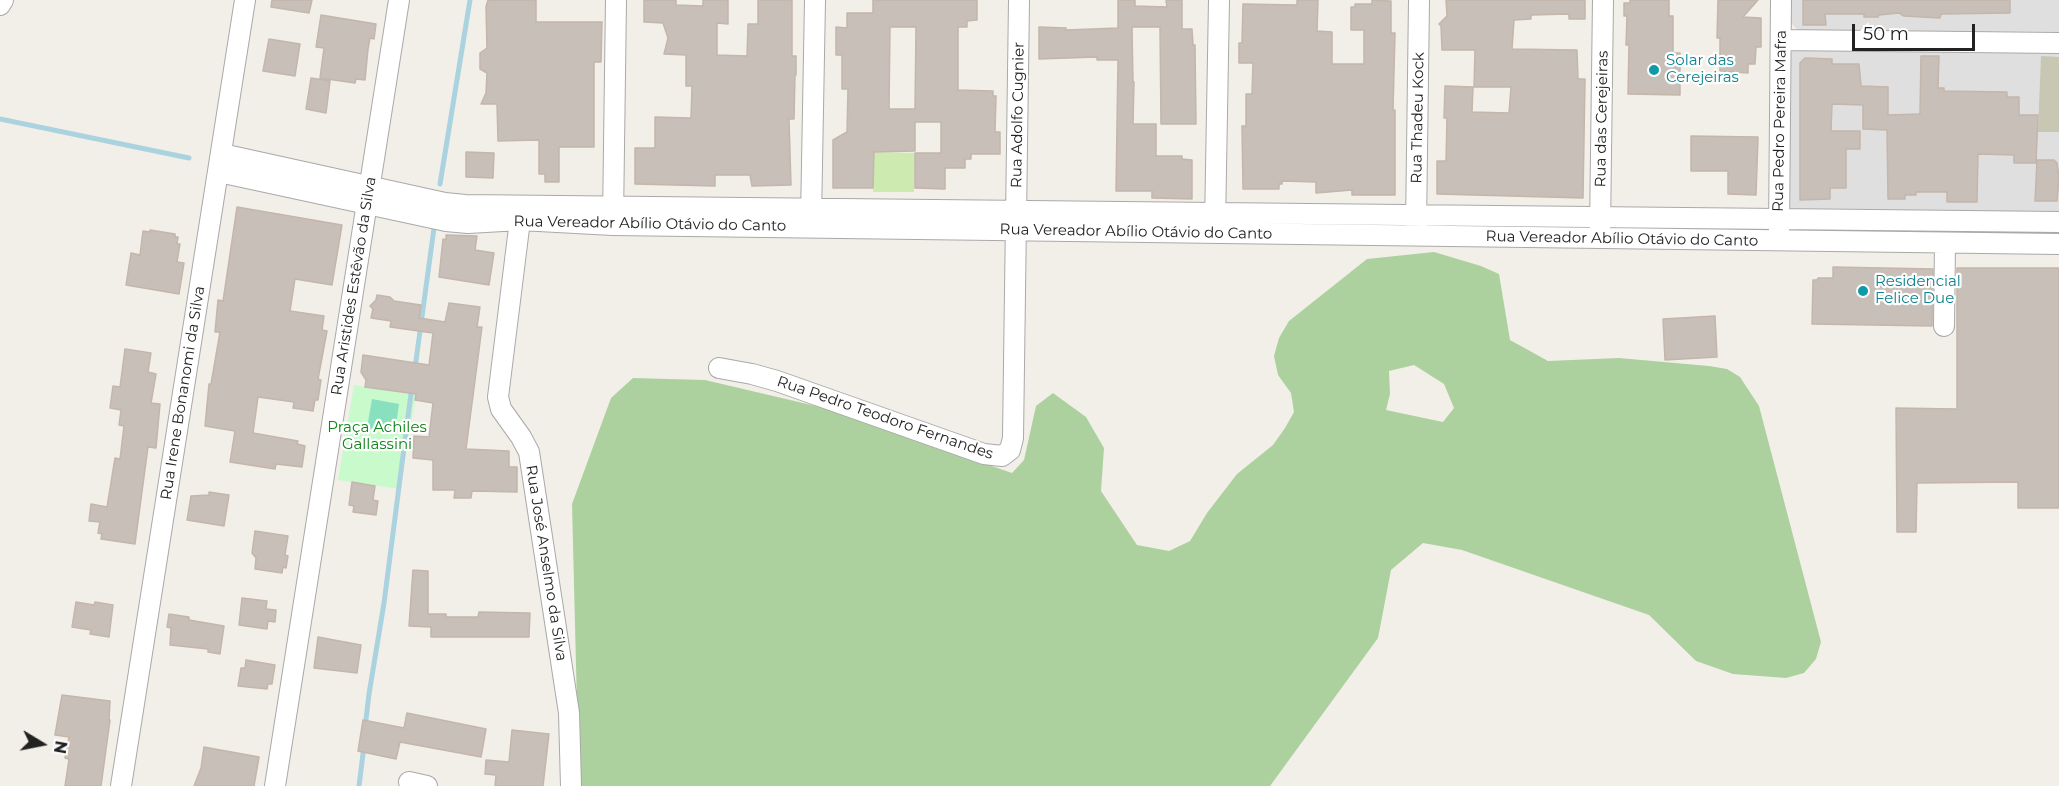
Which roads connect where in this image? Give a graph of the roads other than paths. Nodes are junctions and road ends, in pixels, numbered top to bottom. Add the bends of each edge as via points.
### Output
1 (3, 0) edge
2 (245, 0) edge
3 (399, 0) edge
4 (616, 0) edge
5 (815, 0) edge
6 (1019, 0) edge
7 (1219, 0) edge
8 (1419, 0) edge
9 (1603, 0) edge
10 (1781, 0) edge
11 (0, 5) edge
12 (1781, 40) junction
13 (2059, 44) edge
14 (220, 163) junction
15 (368, 195) junction
16 (520, 213) junction
17 (1215, 213) junction
18 (1416, 215) junction
19 (613, 216) junction
20 (811, 218) junction
21 (1600, 218) junction
22 (1779, 219) junction
23 (1016, 221) junction
24 (1967, 221) junction
25 (2059, 222) edge
26 (1214, 233) junction
27 (1416, 236) junction
28 (1600, 238) junction
29 (1779, 241) junction
30 (1945, 243) junction
31 (1968, 243) junction
32 (2059, 244) edge
33 (1944, 326) dead end
34 (719, 368) dead end
35 (121, 786) edge
36 (275, 786) edge
37 (572, 786) edge

1 - 11 street
2 - 14 street, Rua Irene Bonanomi da Silva
3 - 15 street, Rua Aristides Estêvão da Silva
4 - 19 street
5 - 20 street
6 - 23 street, Rua Adolfo Cugnier
7 - 17 street
8 - 18 street, Rua Thadeu Kock
9 - 21 street, Rua das Cerejeiras
10 - 12 street, Rua Pedro Pereira Mafra
12 - 13 street
12 - 22 street, Rua Pedro Pereira Mafra
14 - 15 street, Rua Vereador Abílio Otávio do Canto
14 - 35 street, Rua Irene Bonanomi da Silva
15 - 16 street, Rua Vereador Abílio Otávio do Canto
15 - 36 street, Rua Aristides Estêvão da Silva
16 - 19 street, Rua Vereador Abílio Otávio do Canto
16 - 37 street, Rua José Anselmo da Silva via 498,398 529,452 569,713
17 - 18 street, Rua Vereador Abílio Otávio do Canto
17 - 23 street, Rua Vereador Abílio Otávio do Canto
17 - 26 street
18 - 21 street, Rua Vereador Abílio Otávio do Canto
18 - 27 street, Rua Thadeu Kock
19 - 20 street, Rua Vereador Abílio Otávio do Canto
20 - 23 street, Rua Vereador Abílio Otávio do Canto
21 - 22 street, Rua Vereador Abílio Otávio do Canto
21 - 28 street, Rua das Cerejeiras
22 - 24 street, Rua Vereador Abílio Otávio do Canto
22 - 29 street, Rua Pedro Pereira Mafra
23 - 26 street, Rua Vereador Abílio Otávio do Canto
23 - 34 street, Rua Pedro Teodoro Fernandes via 1012,438 1010,450 1002,456 984,454 777,381
24 - 25 street, Rua Vereador Abílio Otávio do Canto
24 - 31 street
26 - 27 street, Rua Vereador Abílio Otávio do Canto
27 - 28 street, Rua Vereador Abílio Otávio do Canto
28 - 29 street, Rua Vereador Abílio Otávio do Canto
29 - 30 street, Rua Vereador Abílio Otávio do Canto
30 - 31 street, Rua Vereador Abílio Otávio do Canto
30 - 33 street
31 - 32 street, Rua Vereador Abílio Otávio do Canto

